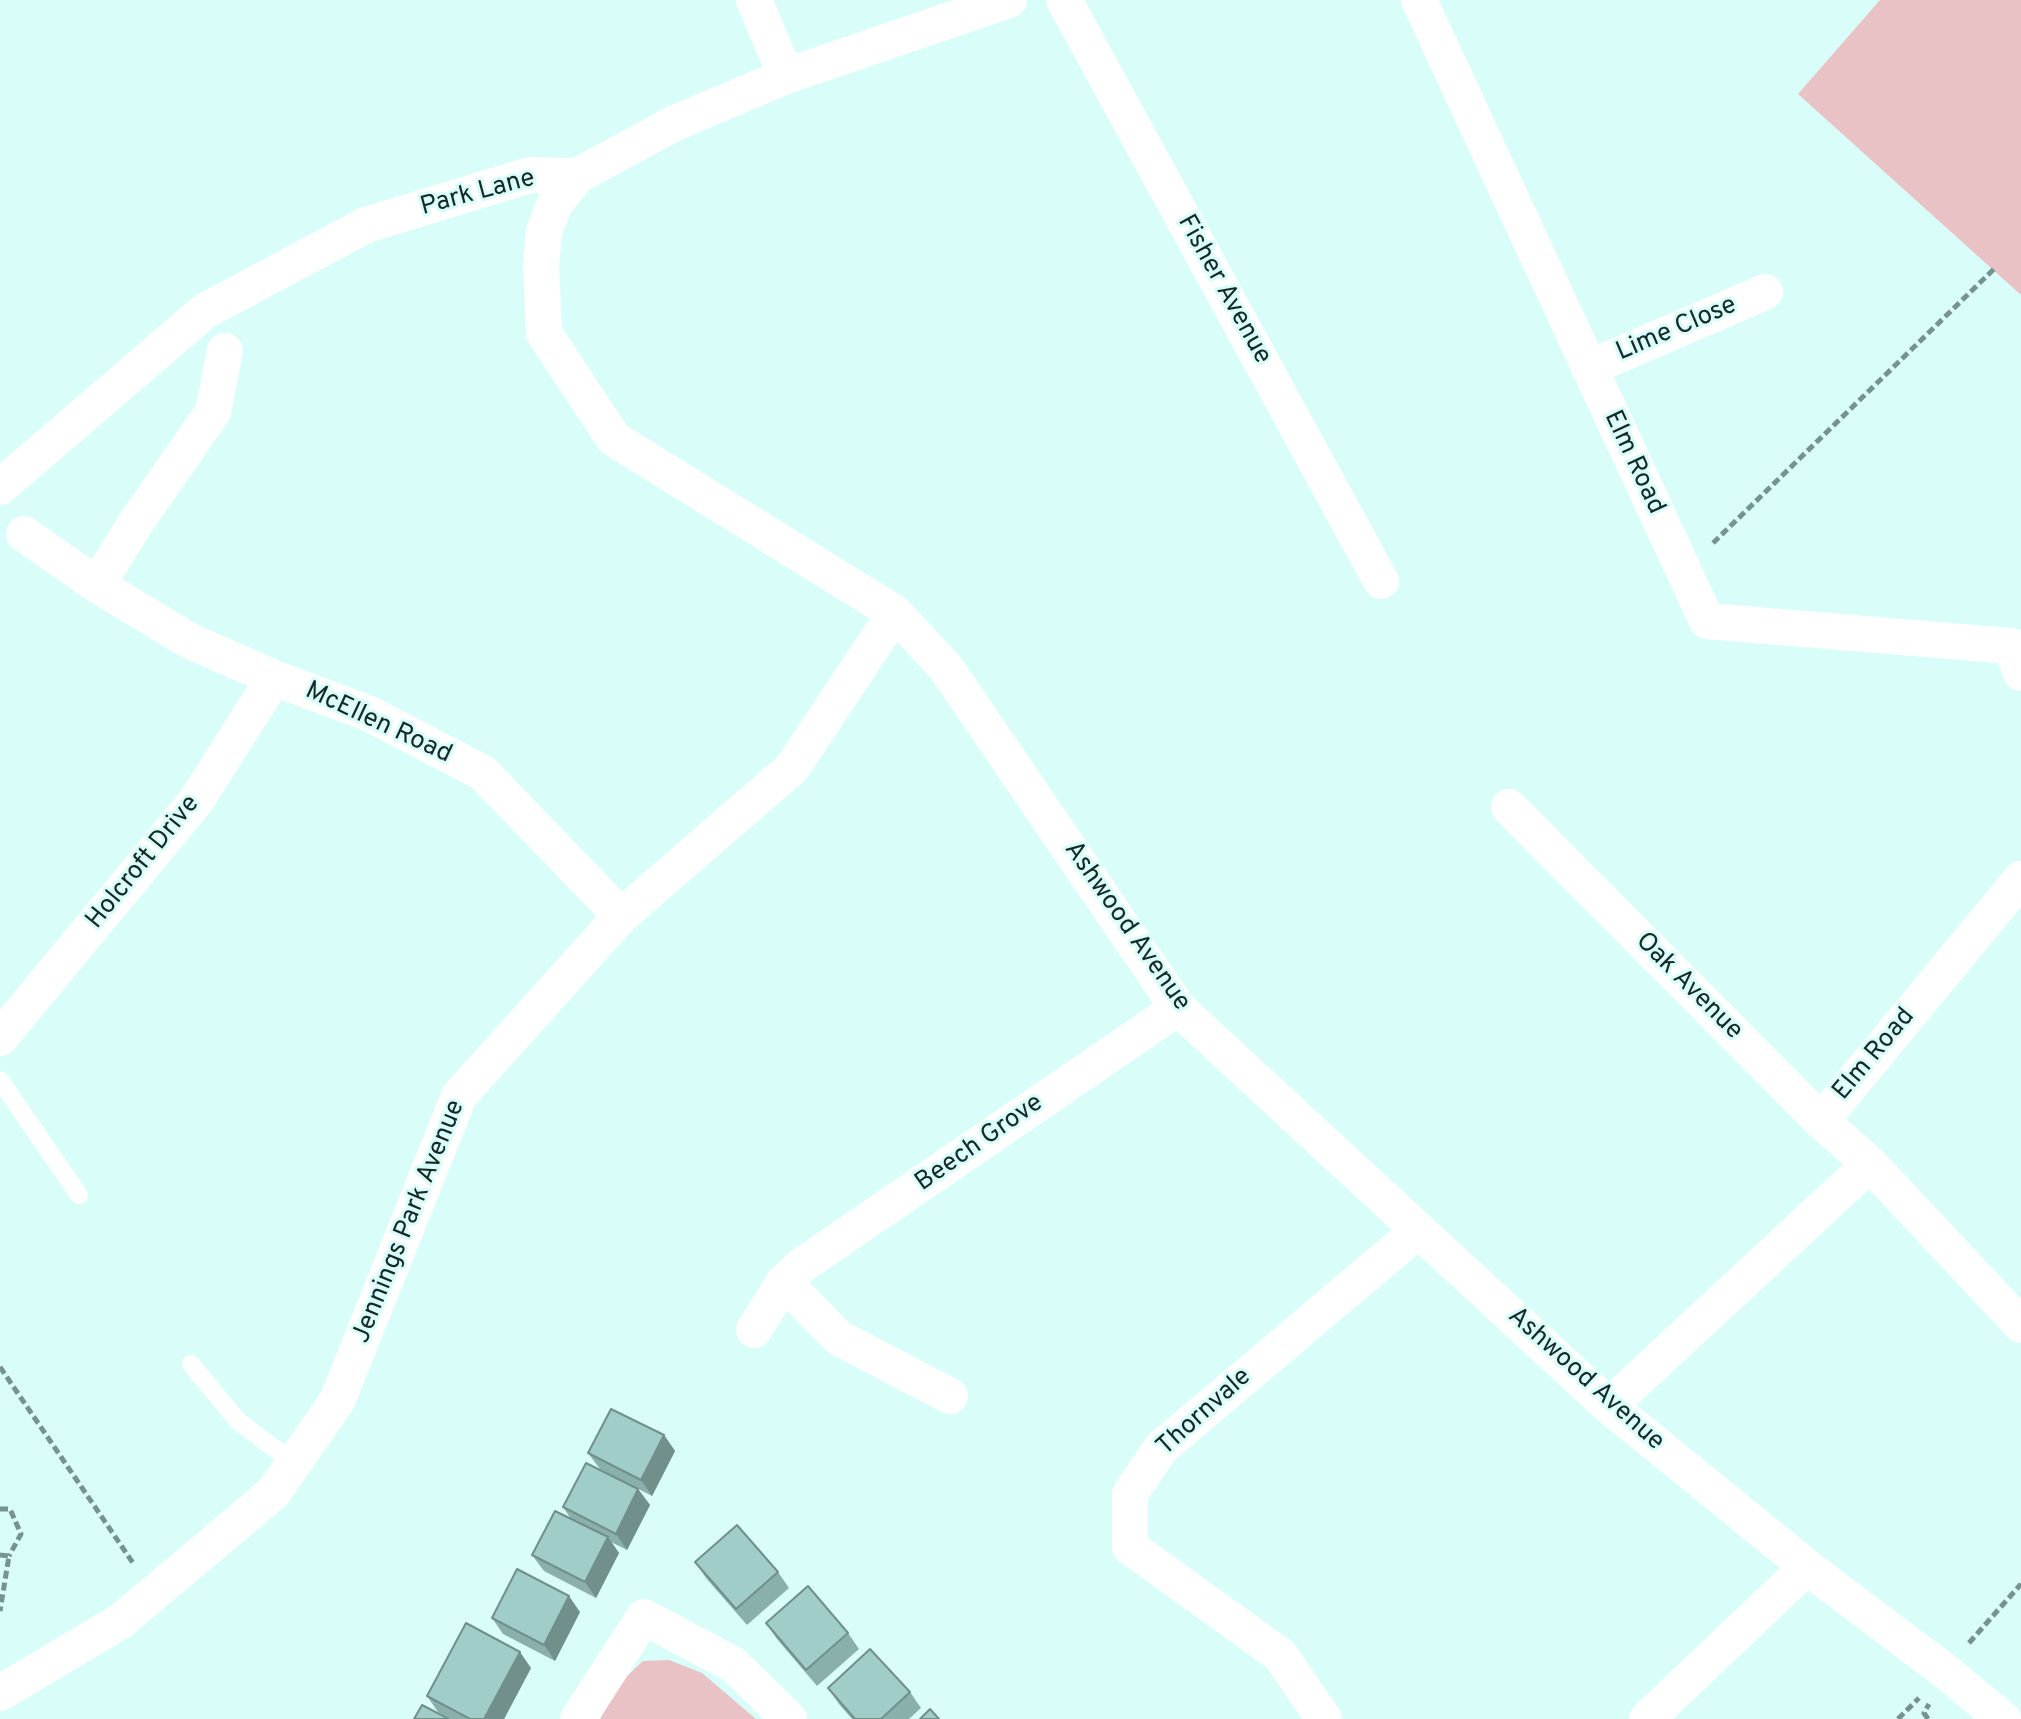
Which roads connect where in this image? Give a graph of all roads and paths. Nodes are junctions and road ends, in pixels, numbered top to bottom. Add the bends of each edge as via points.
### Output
1 (754, 0) edge
2 (1009, 0) edge
3 (1064, 0) edge
4 (1419, 0) edge
5 (786, 76) junction
6 (577, 176) junction
7 (1994, 269) dead end
8 (1765, 292) dead end
9 (225, 351) dead end
10 (1589, 368) junction
11 (0, 487) edge
12 (24, 534) dead end
13 (1683, 571) junction
14 (1381, 581) dead end
15 (97, 585) junction
16 (895, 613) junction
17 (2021, 673) edge
18 (274, 678) junction
19 (1509, 807) dead end
20 (2021, 879) edge
21 (621, 916) junction
22 (1178, 1008) junction
23 (0, 1038) edge
24 (0, 1080) edge
25 (1821, 1121) junction
26 (1870, 1164) junction
27 (79, 1195) dead end
28 (1419, 1230) junction
29 (784, 1282) junction
30 (2021, 1325) edge
31 (754, 1330) dead end
32 (191, 1364) dead end
33 (0, 1367) edge
34 (950, 1396) dead end
35 (1609, 1406) junction
36 (294, 1463) junction
37 (0, 1509) edge
38 (0, 1555) edge
39 (9, 1556) junction
40 (1807, 1567) junction
41 (2021, 1584) edge
42 (153, 1594) junction
43 (0, 1611) edge
44 (1945, 1671) junction
45 (0, 1693) edge
46 (578, 1719) edge
47 (789, 1719) edge
48 (1324, 1719) edge
49 (1647, 1719) edge
50 (2003, 1719) edge

1 - 5 street
2 - 5 street, Park Lane
3 - 14 street, Fisher Avenue
4 - 10 street, Elm Road
5 - 6 street, Park Lane via 673,124
6 - 11 street, Park Lane via 530,175 366,225 205,311
6 - 16 street, Ashwood Avenue via 554,205 544,232 544,333 614,439
7 - 13 path
8 - 10 street, Lime Close
9 - 15 street via 213,412
10 - 13 street, Elm Road
12 - 15 street, McEllen Road
13 - 17 street, Elm Road via 1707,621 2011,646
15 - 18 street, McEllen Road via 188,640
16 - 21 street, Jennings Park Avenue via 792,768
16 - 22 street, Ashwood Avenue via 946,668
18 - 21 street, McEllen Road via 370,714 483,773
18 - 23 street, Holcroft Drive via 196,801
19 - 25 street, Oak Avenue
20 - 25 street, Elm Road
21 - 36 street, Jennings Park Avenue via 459,1096 337,1401
22 - 28 street, Ashwood Avenue
22 - 29 street, Beech Grove
24 - 27 lane
25 - 26 street, Oak Avenue
26 - 30 street, Oak Avenue
26 - 35 street
28 - 35 street, Ashwood Avenue
28 - 48 street, Thornvale via 1161,1448 1130,1494 1130,1547 1280,1655
29 - 31 street, Beech Grove
29 - 34 street via 839,1338
32 - 36 lane via 238,1421
33 - 42 path
35 - 40 street, Ashwood Avenue
36 - 42 street, Jennings Park Avenue via 273,1493
37 - 39 path via 10,1509 21,1534
38 - 39 path
39 - 43 path
40 - 44 street, Ashwood Avenue
40 - 49 street
41 - 44 path
42 - 45 street, Jennings Park Avenue via 121,1621
44 - 50 street, Ashwood Avenue
46 - 47 street via 644,1617 734,1665

